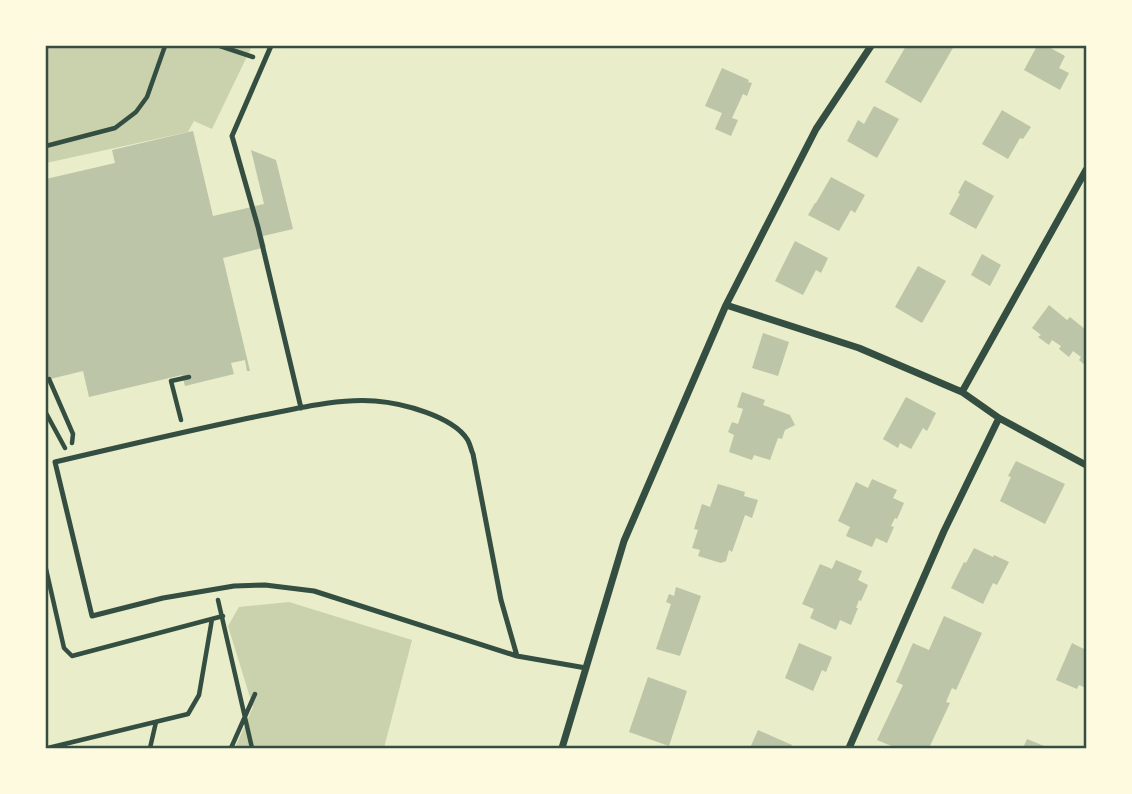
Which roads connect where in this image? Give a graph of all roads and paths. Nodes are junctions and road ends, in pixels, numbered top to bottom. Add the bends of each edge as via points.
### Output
1 (165, 46) edge
2 (220, 46) edge
3 (271, 46) edge
4 (871, 46) edge
5 (265, 61) junction
6 (46, 146) edge
7 (1087, 170) edge
8 (726, 305) junction
9 (189, 377) dead end
10 (46, 386) edge
11 (962, 392) junction
12 (301, 408) junction
13 (46, 413) edge
14 (999, 418) junction
15 (183, 432) junction
16 (73, 434) dead end
17 (70, 458) junction
18 (1087, 465) edge
19 (216, 589) junction
20 (212, 619) dead end
21 (517, 656) junction
22 (586, 668) junction
23 (256, 694) dead end
24 (244, 718) junction
25 (156, 722) junction
26 (48, 748) edge
27 (150, 748) edge
28 (231, 748) edge
29 (252, 748) edge
30 (562, 748) edge
31 (849, 748) edge

1 - 6 path via 147,97 136,112 115,128
2 - 5 path
3 - 5 lane
4 - 8 street via 816,129
5 - 12 lane via 232,136
7 - 11 street
8 - 11 street via 859,348
8 - 22 street via 624,541
9 - 15 path via 171,381
10 - 16 path via 49,379
11 - 14 street
12 - 15 lane
12 - 21 lane via 340,402 399,404 426,411 467,438
13 - 17 path
14 - 18 street
14 - 31 street
15 - 17 lane
17 - 19 lane via 55,462 92,615
19 - 21 lane via 265,585 314,591
19 - 24 path
20 - 25 path via 199,695 188,714
21 - 22 lane
22 - 30 street
23 - 24 path
24 - 28 path
24 - 29 path
25 - 26 path
25 - 27 path

